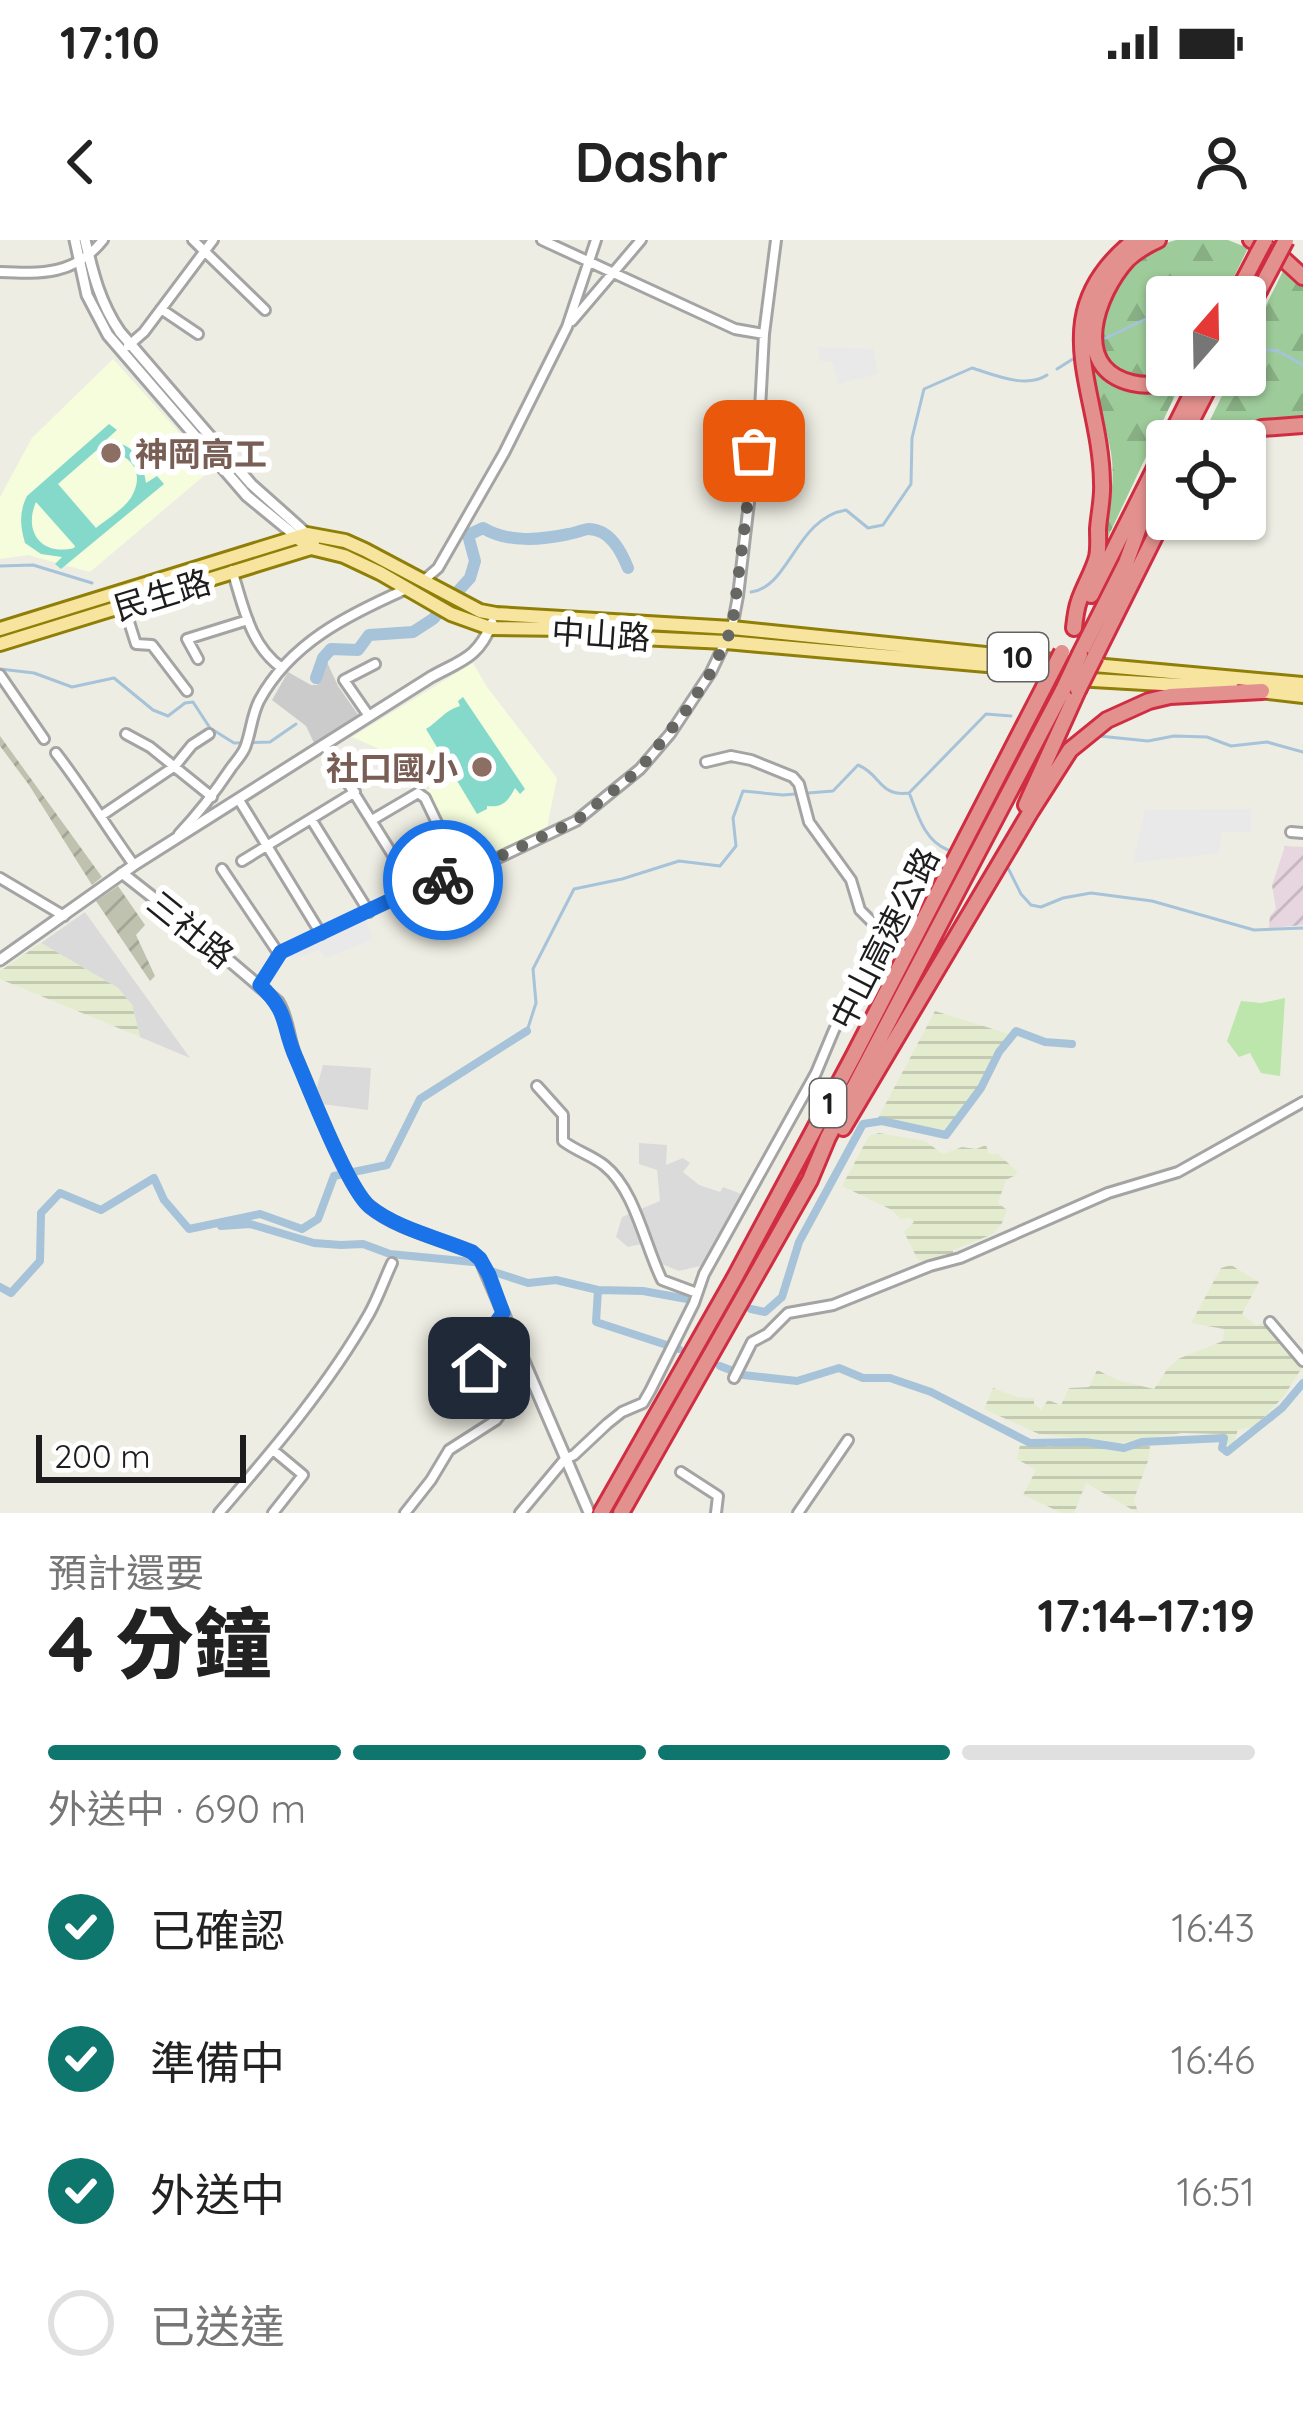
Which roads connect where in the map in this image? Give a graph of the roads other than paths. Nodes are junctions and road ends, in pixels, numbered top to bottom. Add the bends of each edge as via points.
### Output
1 (75, 240) edge
2 (85, 240) edge
3 (104, 240) edge
4 (193, 240) edge
5 (213, 240) edge
6 (542, 240) edge
7 (596, 240) edge
8 (641, 240) edge
9 (776, 240) edge
10 (1135, 240) edge
11 (1158, 240) edge
12 (1286, 240) edge
13 (1261, 243) edge
14 (203, 252) junction
15 (84, 260) junction
16 (589, 264) junction
17 (1303, 264) edge
18 (0, 272) edge
19 (611, 273) junction
20 (1246, 276) edge
21 (1303, 277) edge
22 (1266, 278) edge
23 (161, 309) junction
24 (265, 310) dead end
25 (567, 327) junction
26 (198, 334) dead end
27 (764, 334) junction
28 (127, 347) junction
29 (1146, 384) edge
30 (1303, 425) edge
31 (1266, 428) edge
32 (1146, 486) edge
33 (1146, 508) edge
34 (308, 539) junction
35 (1152, 540) edge
36 (230, 566) junction
37 (423, 581) junction
38 (406, 589) junction
39 (124, 606) junction
40 (248, 620) junction
41 (493, 621) junction
42 (1074, 628) junction
43 (0, 629) edge
44 (729, 635) junction
45 (0, 644) edge
46 (1088, 655) junction
47 (199, 659) dead end
48 (375, 664) dead end
49 (282, 668) junction
50 (0, 676) edge
51 (1303, 684) edge
52 (1070, 690) junction
53 (187, 691) dead end
54 (1262, 691) junction
55 (1303, 696) edge
56 (369, 716) junction
57 (126, 734) dead end
58 (208, 734) dead end
59 (44, 740) dead end
60 (324, 745) junction
61 (56, 753) dead end
62 (706, 762) dead end
63 (176, 766) junction
64 (355, 792) junction
65 (212, 797) junction
66 (238, 800) junction
67 (101, 816) junction
68 (311, 819) junction
69 (372, 820) junction
70 (1291, 832) dead end
71 (1303, 833) edge
72 (174, 839) junction
73 (267, 846) junction
74 (242, 861) dead end
75 (134, 865) junction
76 (222, 869) dead end
77 (996, 870) junction
78 (122, 873) junction
79 (462, 874) junction
80 (0, 878) edge
81 (414, 889) junction
82 (369, 912) junction
83 (64, 916) junction
84 (321, 934) junction
85 (279, 954) junction
86 (2, 957) edge
87 (260, 985) junction
88 (537, 1086) dead end
89 (1303, 1102) edge
90 (810, 1180) junction
91 (392, 1263) dead end
92 (697, 1293) junction
93 (503, 1313) junction
94 (1270, 1322) dead end
95 (1303, 1361) edge
96 (449, 1364) dead end
97 (465, 1366) junction
98 (479, 1368) dead end
99 (530, 1376) junction
100 (734, 1378) dead end
101 (848, 1440) dead end
102 (273, 1450) junction
103 (565, 1459) junction
104 (681, 1472) dead end
105 (595, 1512) edge
106 (219, 1513) edge
107 (273, 1513) edge
108 (405, 1513) edge
109 (520, 1513) edge
110 (621, 1513) edge
111 (716, 1513) edge
112 (798, 1513) edge

1 - 15 street, 中山路
2 - 15 street, 中山路
3 - 15 street
4 - 14 street
5 - 14 street
6 - 16 street
7 - 16 street
8 - 19 street
9 - 27 street
10 - 42 highway via 1099,276 1082,321 1102,484 1098,554
11 - 29 highway via 1106,288 1093,335 1111,374
12 - 22 highway, bridge
13 - 17 highway
13 - 20 highway
13 - 21 highway
14 - 23 street
14 - 24 street
15 - 18 street via 40,274
15 - 28 street, 中山路 via 92,308
16 - 19 street
16 - 25 street
19 - 25 street
19 - 27 street via 735,329
23 - 26 street
23 - 28 street
25 - 37 street via 504,453
27 - 44 street
28 - 34 street, 中山路 via 247,496
30 - 31 highway
32 - 42 highway, 中山高速公路 / 1
33 - 46 highway, 中山高速公路 / 1
34 - 36 main road, 民生路
34 - 37 main road, 中山路 / 10 via 344,541
34 - 38 main road, 中山路 / 10
35 - 46 highway
36 - 39 main road, 民生路
36 - 40 street
36 - 43 main road, 民生路
37 - 38 street
37 - 41 main road, 中山路 / 10
38 - 41 main road, 中山路 / 10 via 441,609
38 - 49 street via 319,633
39 - 45 main road, 民生路
39 - 53 street via 136,644 152,645
40 - 47 street via 187,639
40 - 49 street
41 - 44 main road, 中山路 / 10
41 - 56 street via 482,646
42 - 105 highway, 中山高速公路 / 1, bridge via 734,1280
44 - 51 main road, 中山路 / 10
44 - 54 main road, 中山路 / 10 via 1093,680
44 - 79 street via 688,708 640,769 576,821
46 - 52 highway, 中山高速公路 / 1, bridge
48 - 56 street via 344,680
49 - 65 street via 259,702 246,747
50 - 59 street
52 - 77 highway
52 - 90 highway, 中山高速公路 / 1
54 - 55 main road, 中山路 / 10
54 - 77 highway via 1170,696 1107,720 1058,766
56 - 60 street
57 - 63 street
58 - 63 street
60 - 64 street
60 - 66 street
61 - 67 street
62 - 92 street via 731,756 793,777 809,822 851,880 860,910 882,932
63 - 65 street
63 - 67 street
64 - 68 street
64 - 69 street
65 - 72 street
66 - 72 street
66 - 73 street
67 - 75 street
68 - 73 street
68 - 82 street
69 - 79 street via 418,793
69 - 81 street
70 - 71 street
72 - 75 street
73 - 74 street
73 - 84 street
75 - 78 street
76 - 85 street
77 - 90 highway
78 - 83 street
78 - 87 street, 三社路
79 - 81 street
80 - 83 street
81 - 82 street
82 - 84 street
83 - 86 street
84 - 85 street
85 - 87 street
87 - 93 street, 三社路 via 283,1010 296,1058 366,1204 472,1252
88 - 92 street via 563,1115 563,1141 614,1174 662,1280
89 - 100 street via 1178,1172 833,1305 788,1313 767,1334 747,1339
90 - 110 highway, 中山高速公路 / 1
91 - 102 street via 371,1311
92 - 103 street via 695,1313 643,1402
93 - 97 street
93 - 99 street, 三社路
94 - 95 street
96 - 97 street
97 - 98 street
99 - 103 street, 三社路
99 - 108 street via 496,1420 449,1450
101 - 112 street
102 - 106 street
102 - 107 street via 303,1474
103 - 105 street, 三社路
103 - 109 street
104 - 111 street via 718,1496

